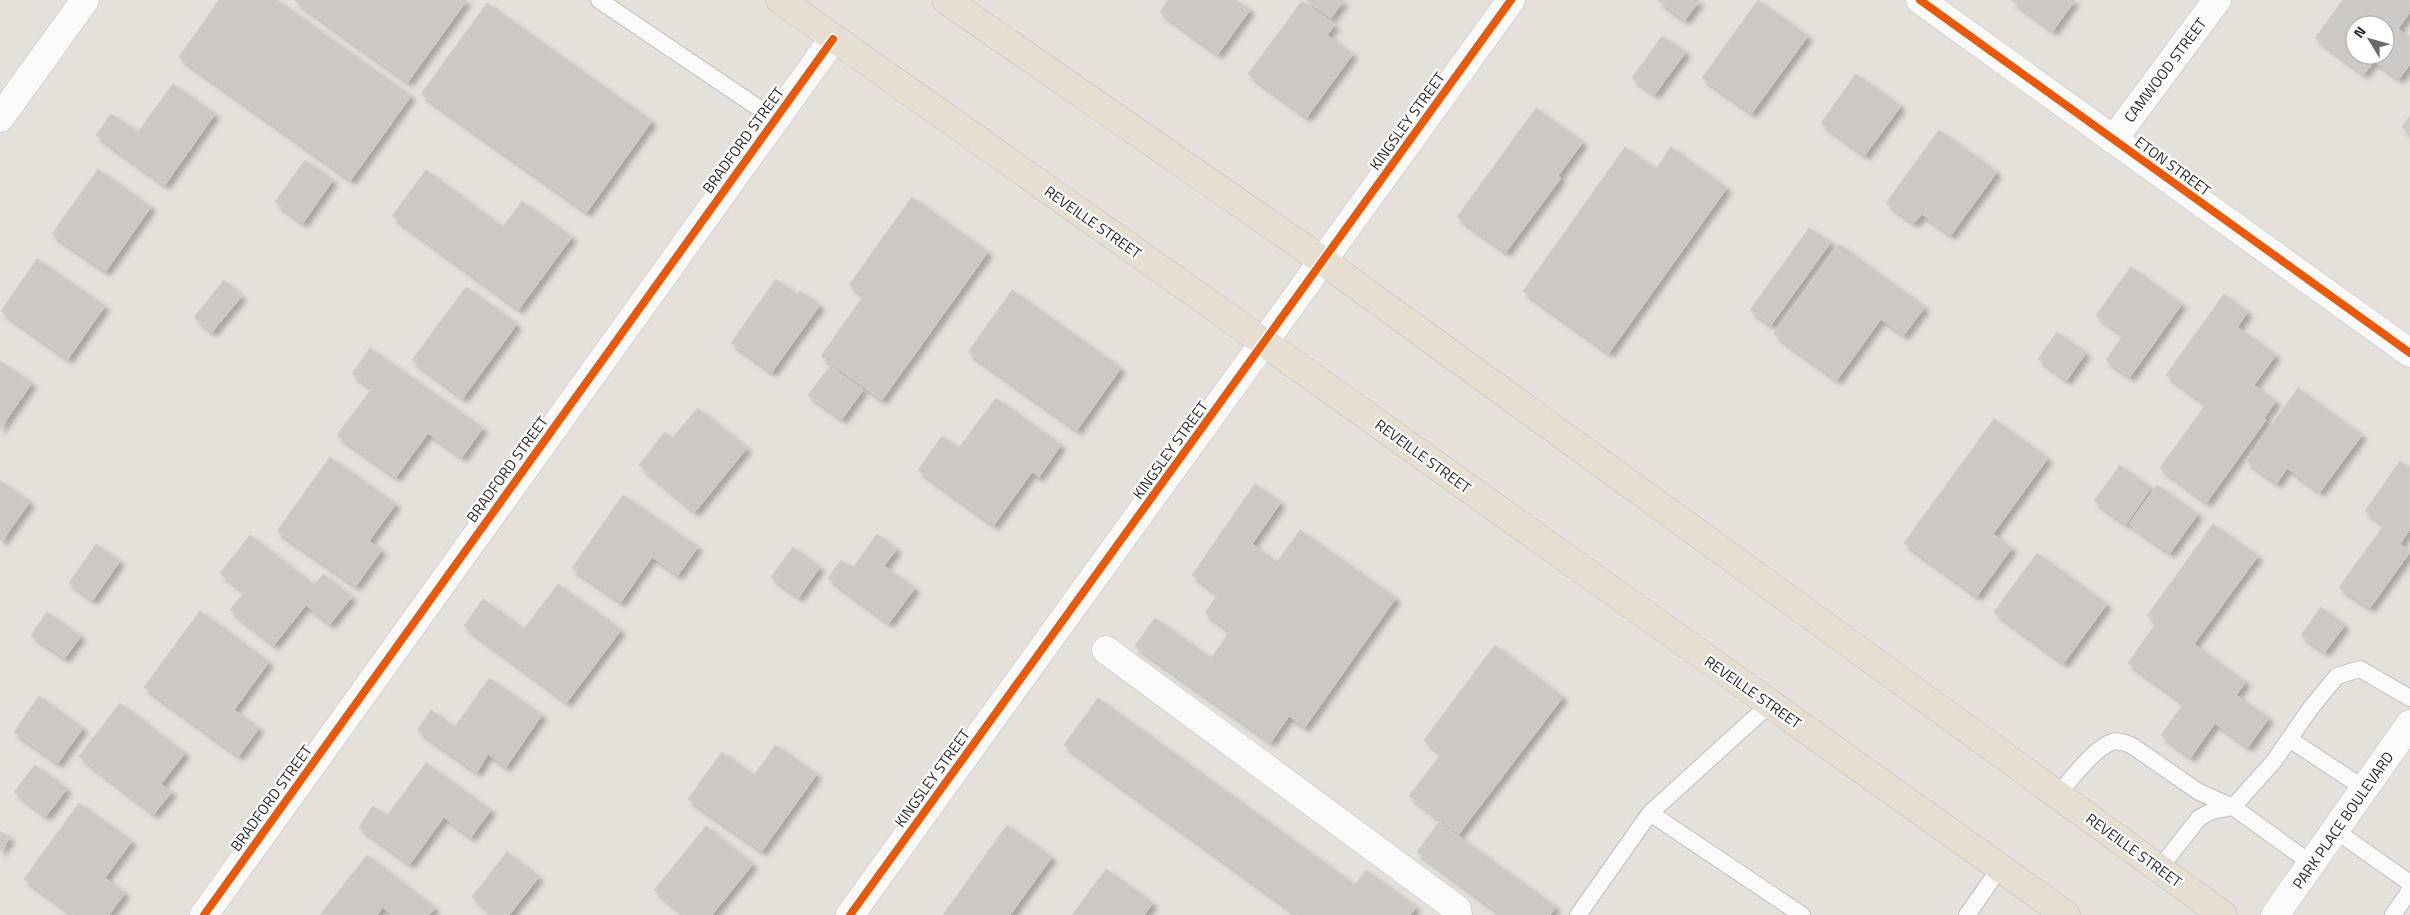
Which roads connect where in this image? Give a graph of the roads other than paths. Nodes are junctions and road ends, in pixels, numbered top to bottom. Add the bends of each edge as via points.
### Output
1 (85, 0) edge
2 (599, 0) edge
3 (780, 0) edge
4 (946, 0) edge
5 (1511, 0) edge
6 (1920, 0) edge
7 (2217, 0) edge
8 (834, 39) junction
9 (0, 118) edge
10 (775, 119) junction
11 (2113, 140) junction
12 (1323, 261) junction
13 (1265, 343) junction
14 (2410, 353) edge
15 (1106, 650) dead end
16 (2410, 698) edge
17 (1770, 704) junction
18 (2289, 739) junction
19 (2405, 741) edge
20 (2365, 789) junction
21 (2057, 794) junction
22 (2233, 807) junction
23 (1650, 813) junction
24 (2336, 831) junction
25 (2312, 864) junction
26 (2000, 868) junction
27 (2160, 869) junction
28 (2410, 883) edge
29 (2410, 890) edge
30 (204, 915) edge
31 (850, 915) edge
32 (1458, 915) edge
33 (1578, 915) edge
34 (1802, 915) edge
35 (1967, 915) edge
36 (2066, 915) edge
37 (2223, 915) edge
38 (2276, 915) edge
39 (2393, 915) edge

1 - 9 street
2 - 10 lane
3 - 8 main road, REVEILLE STREET
4 - 12 main road, REVEILLE STREET
5 - 12 street, KINGSLEY STREET
6 - 11 street, ETON STREET
7 - 11 street, CAMWOOD STREET
8 - 10 street, BRADFORD STREET
8 - 13 main road, REVEILLE STREET
10 - 30 street, BRADFORD STREET
11 - 14 street, ETON STREET
12 - 13 street, KINGSLEY STREET
12 - 21 main road, REVEILLE STREET
13 - 17 main road, REVEILLE STREET
13 - 31 street, KINGSLEY STREET
15 - 32 street via 1458,909
16 - 18 lane via 2360,669 2348,672 2337,676
17 - 23 lane
17 - 26 main road, REVEILLE STREET
18 - 20 lane
18 - 22 lane
19 - 20 street, PARK PLACE BOULEVARD
20 - 24 street, PARK PLACE BOULEVARD
21 - 22 lane via 2096,753 2112,742 2120,742 2131,746 2199,792
21 - 27 main road, REVEILLE STREET
22 - 25 lane
22 - 27 lane via 2212,811 2199,818
23 - 33 lane
23 - 34 lane
24 - 25 street, PARK PLACE BOULEVARD
24 - 28 lane
25 - 38 street, PARK PLACE BOULEVARD
26 - 35 lane
26 - 36 main road, REVEILLE STREET
27 - 37 main road, REVEILLE STREET
29 - 39 lane

